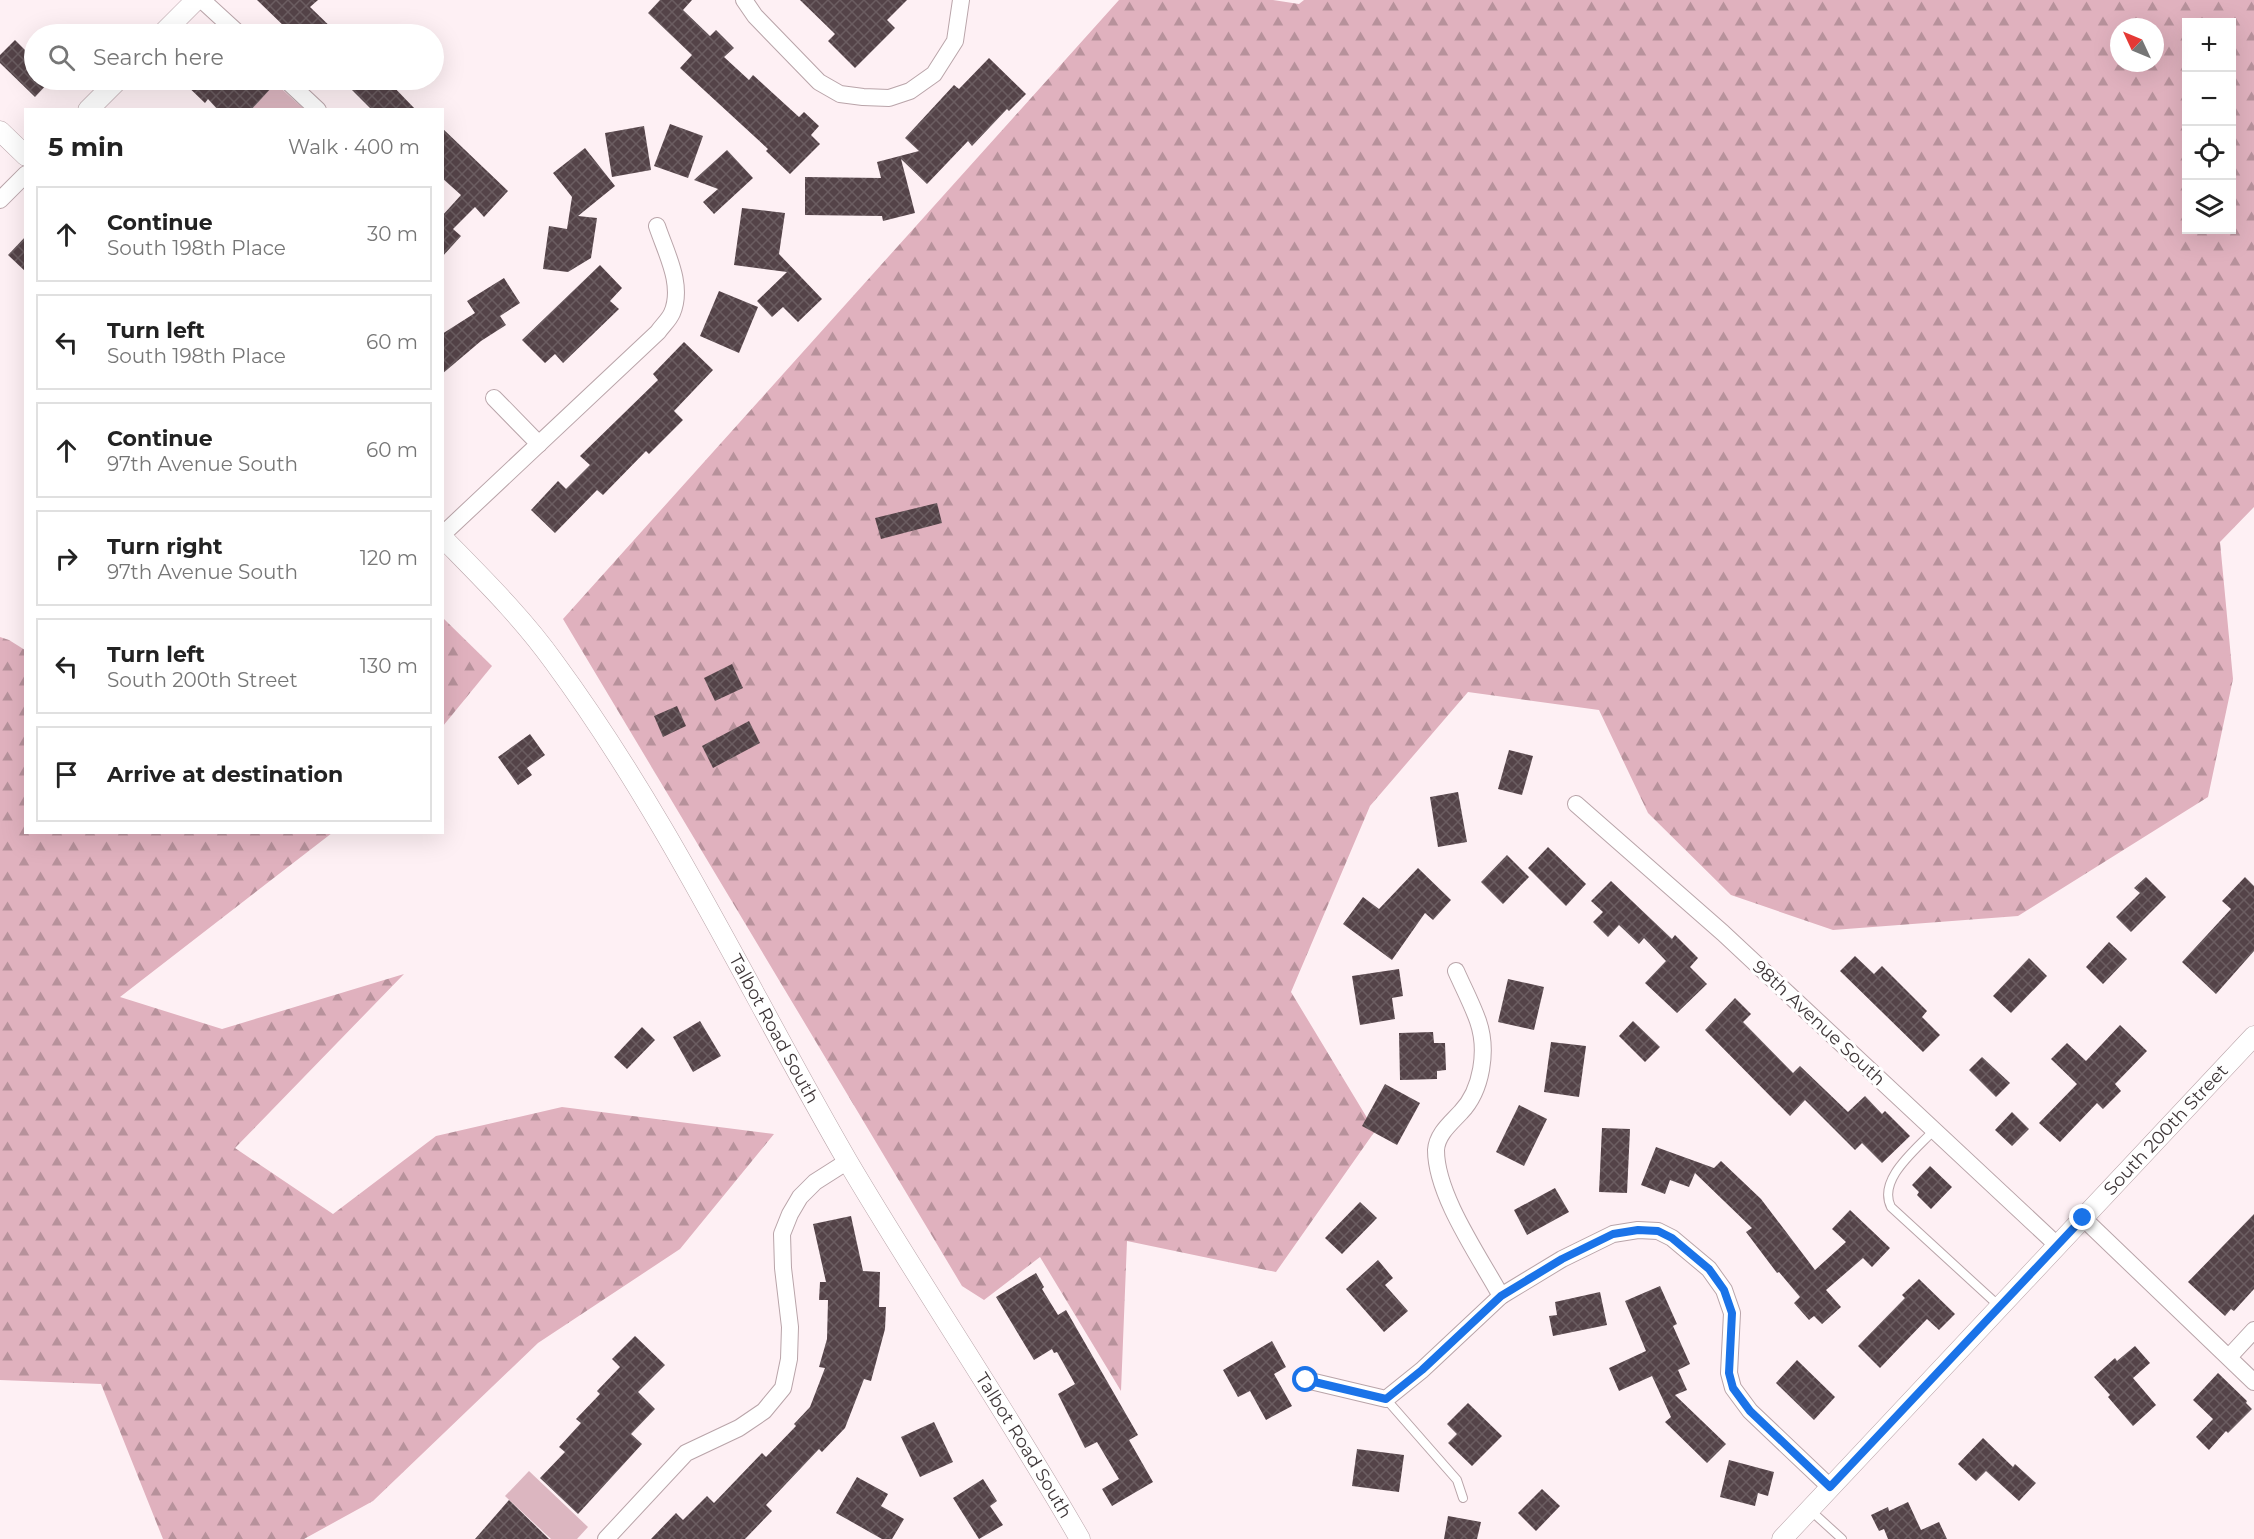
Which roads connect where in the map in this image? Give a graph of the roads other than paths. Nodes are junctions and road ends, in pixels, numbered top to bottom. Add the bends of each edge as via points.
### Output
1 (196, 0) edge
2 (202, 0) edge
3 (744, 0) edge
4 (961, 0) edge
5 (172, 24) edge
6 (228, 24) edge
7 (108, 90) edge
8 (297, 90) edge
9 (90, 108) edge
10 (316, 108) edge
11 (0, 131) edge
12 (24, 154) edge
13 (24, 176) edge
14 (0, 200) edge
15 (657, 226) dead end
16 (494, 398) dead end
17 (538, 444) junction
18 (444, 534) edge
19 (444, 538) edge
20 (1576, 804) dead end
21 (1456, 971) dead end
22 (2254, 1036) edge
23 (1934, 1130) junction
24 (848, 1161) junction
25 (2083, 1218) junction
26 (2057, 1245) junction
27 (1501, 1296) junction
28 (2000, 1306) junction
29 (2254, 1330) edge
30 (2229, 1357) junction
31 (1306, 1380) dead end
32 (2254, 1382) edge
33 (1386, 1399) junction
34 (1830, 1487) junction
35 (1463, 1498) dead end
36 (1809, 1509) junction
37 (606, 1539) edge
38 (1080, 1539) edge
39 (1782, 1539) edge
40 (1842, 1539) edge

1 - 5 street
2 - 6 street
3 - 4 street via 819,82 840,94 863,98 889,98 910,91 934,74 955,41
7 - 9 street
8 - 10 street
11 - 12 street
13 - 14 street
15 - 17 street via 677,294 671,314 658,332
16 - 17 street
17 - 18 street
19 - 24 street, Talbot Road South via 553,660 599,727 689,873
20 - 23 street, 98th Avenue South via 1723,933
21 - 27 street via 1479,1023 1483,1056 1477,1090 1446,1125 1436,1147 1438,1171 1446,1195
22 - 25 street, South 200th Street
23 - 26 street, 98th Avenue South
23 - 28 lane via 1889,1183 1887,1200
24 - 37 street via 800,1197 782,1234 790,1327 783,1388 764,1411 739,1428 686,1453
24 - 38 street, Talbot Road South
25 - 26 street, South 200th Street
25 - 30 street
26 - 28 street, South 200th Street
27 - 33 street
27 - 34 street via 1613,1234 1658,1231 1672,1238 1709,1269 1724,1290 1732,1313 1729,1373 1733,1388 1750,1411
28 - 34 street, South 200th Street
29 - 30 street
30 - 32 street
31 - 33 street
33 - 35 lane via 1457,1480
34 - 36 street, South 200th Street
36 - 39 street, South 200th Street
36 - 40 lane

